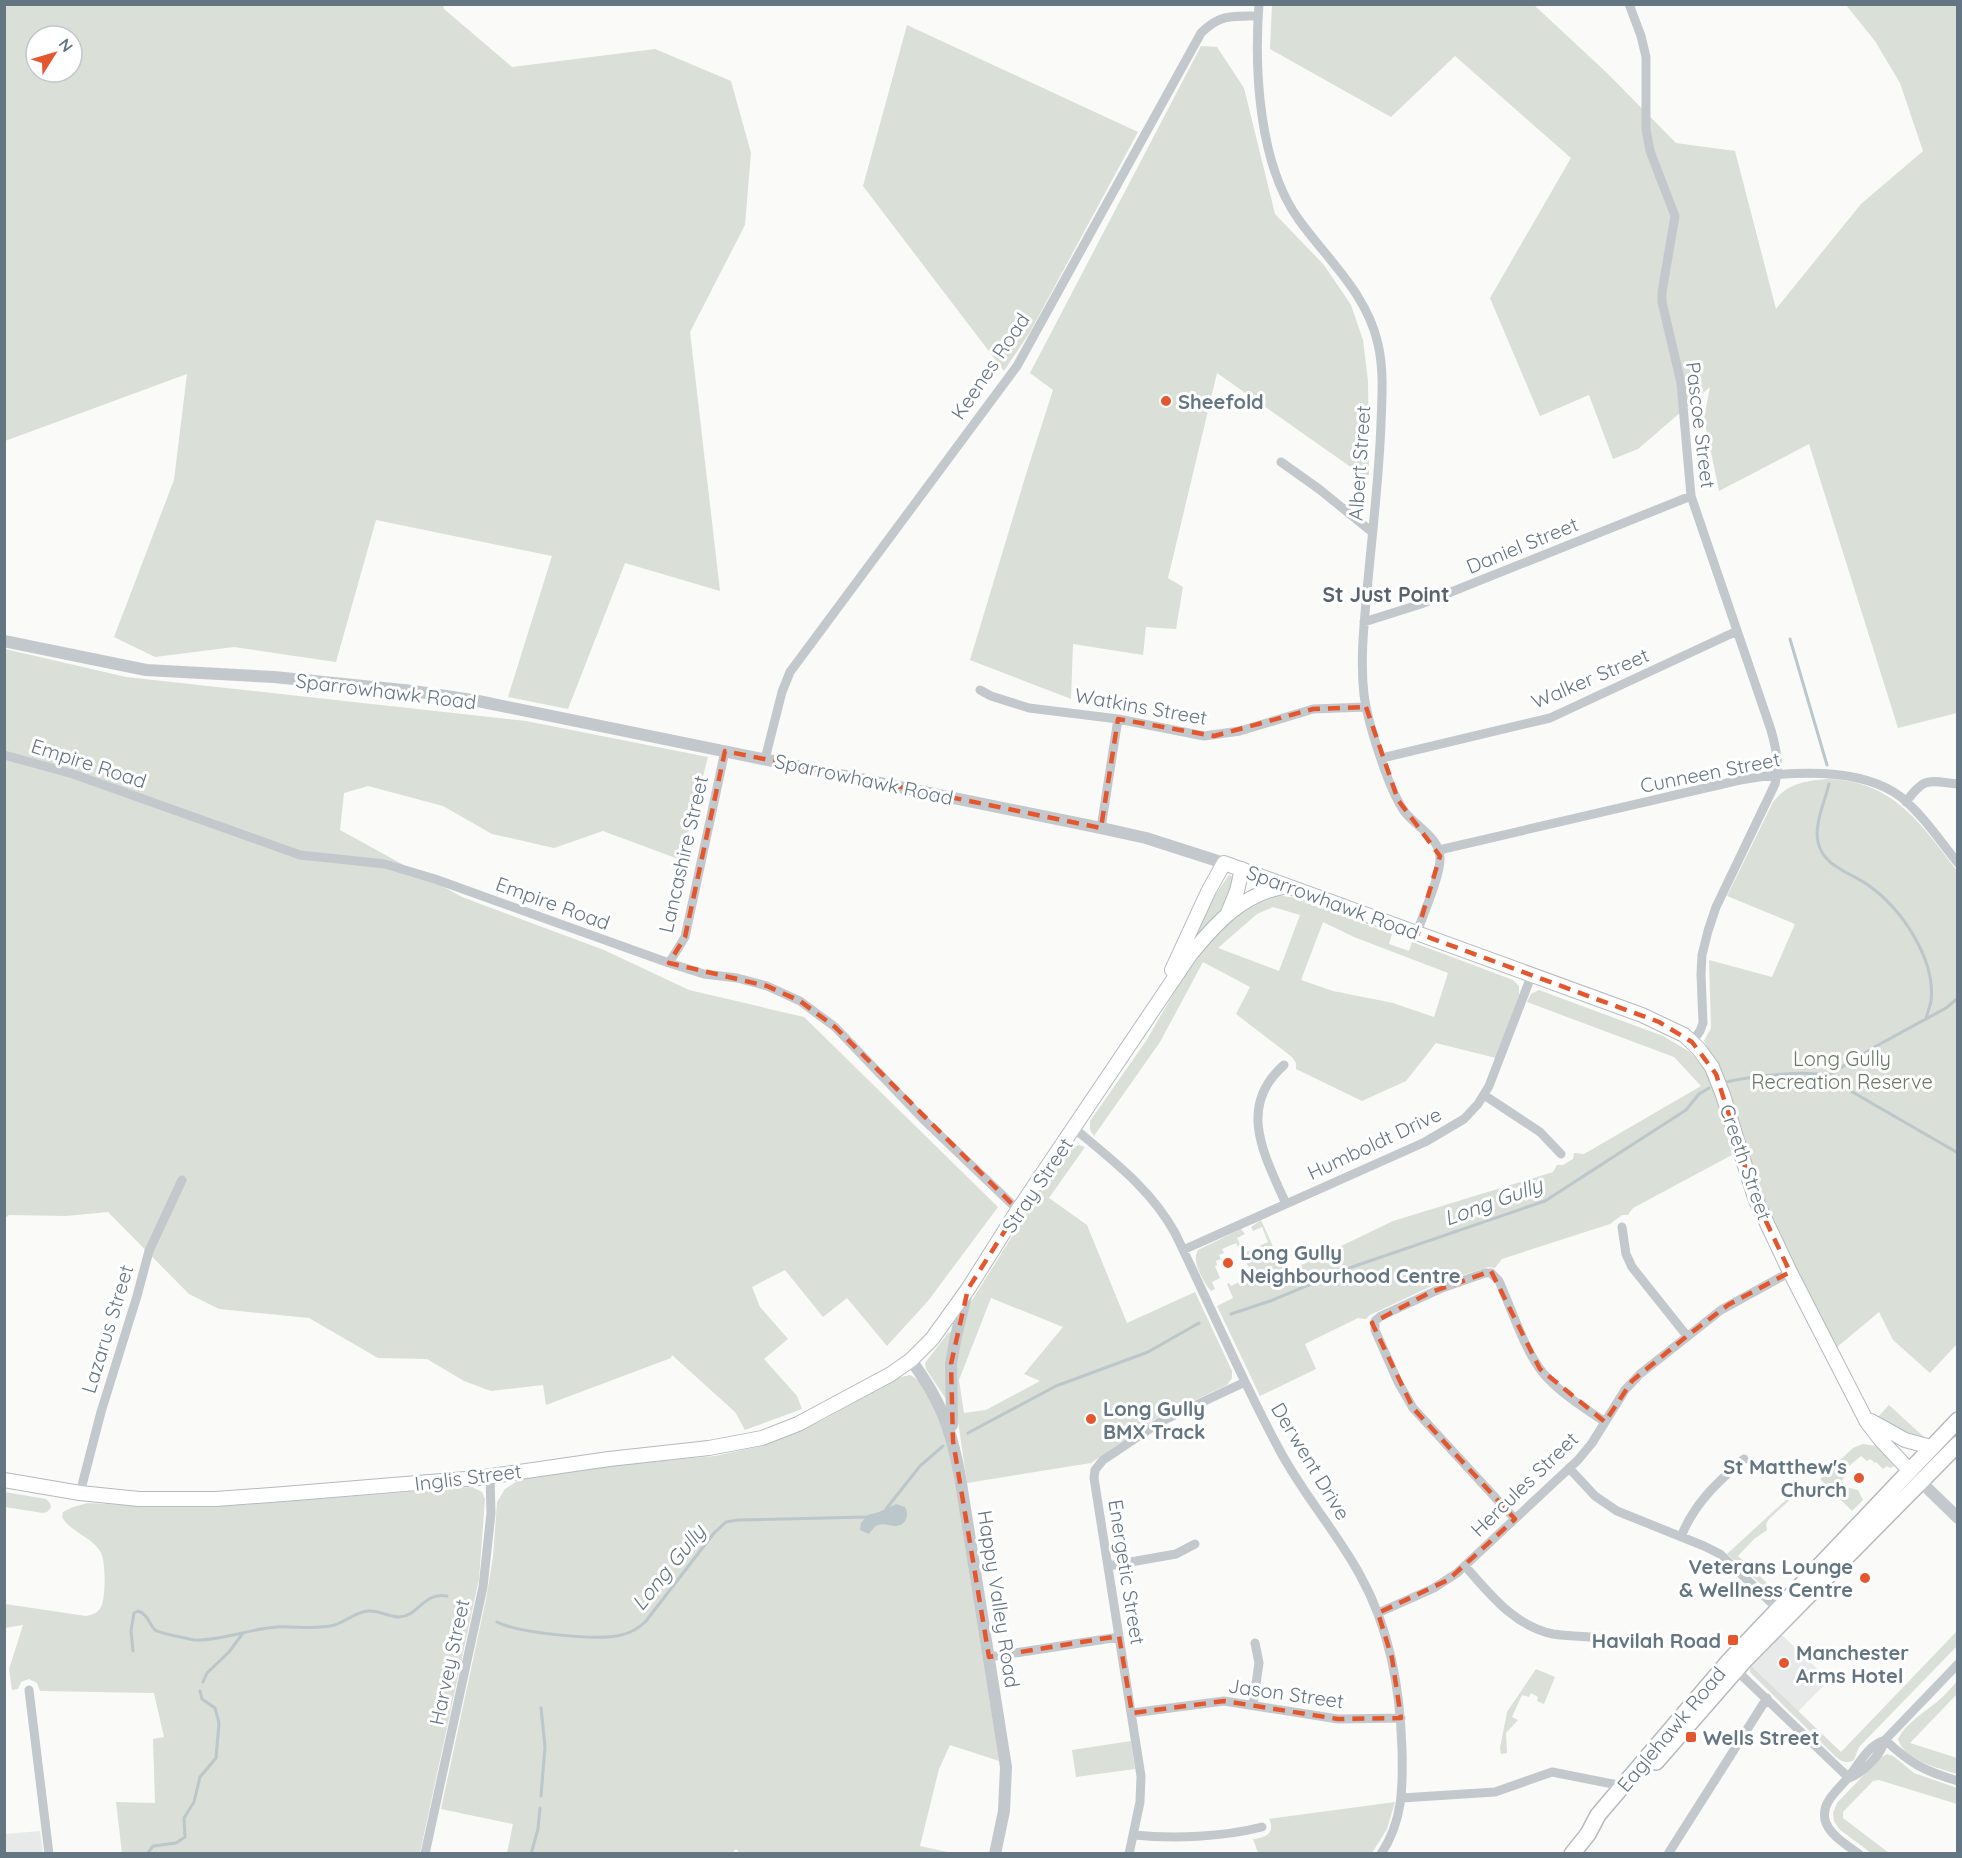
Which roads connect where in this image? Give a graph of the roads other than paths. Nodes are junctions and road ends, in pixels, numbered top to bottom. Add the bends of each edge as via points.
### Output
1 (1259, 4) edge
2 (1629, 4) edge
3 (1258, 16) junction
4 (1281, 462) dead end
5 (1691, 496) junction
6 (1372, 532) junction
7 (1364, 622) junction
8 (1737, 632) junction
9 (4, 641) edge
10 (980, 690) dead end
11 (1366, 707) junction
12 (1118, 719) junction
13 (725, 751) junction
14 (4, 755) edge
15 (1382, 758) junction
16 (765, 759) junction
17 (1778, 774) junction
18 (1958, 784) edge
19 (1906, 802) junction
20 (1101, 828) junction
21 (1439, 850) junction
22 (1224, 863) junction
23 (1958, 863) edge
24 (1242, 869) junction
25 (1287, 886) junction
26 (1228, 914) junction
27 (1417, 933) junction
28 (669, 963) junction
29 (1532, 974) junction
30 (1156, 1004) junction
31 (1692, 1042) junction
32 (1284, 1065) dead end
33 (1484, 1095) junction
34 (1075, 1128) junction
35 (1562, 1154) dead end
36 (182, 1180) dead end
37 (1286, 1204) junction
38 (1018, 1210) junction
39 (1622, 1227) dead end
40 (1183, 1250) junction
41 (1790, 1272) junction
42 (968, 1289) junction
43 (1687, 1336) junction
44 (911, 1360) junction
45 (1245, 1382) junction
46 (1864, 1416) junction
47 (1958, 1420) edge
48 (1605, 1422) junction
49 (953, 1441) junction
50 (1958, 1444) edge
51 (1931, 1447) junction
52 (1744, 1459) dead end
53 (1569, 1468) junction
54 (1909, 1470) junction
55 (489, 1476) junction
56 (4, 1480) edge
57 (1921, 1482) junction
58 (80, 1493) junction
59 (1958, 1518) edge
60 (1515, 1519) junction
61 (1681, 1537) junction
62 (1195, 1544) dead end
63 (1108, 1566) junction
64 (1465, 1566) junction
65 (1778, 1609) junction
66 (1378, 1613) junction
67 (1119, 1636) junction
68 (1591, 1637) dead end
69 (1255, 1643) dead end
70 (989, 1658) junction
71 (1958, 1664) edge
72 (1732, 1666) junction
73 (29, 1690) dead end
74 (1767, 1698) junction
75 (1253, 1705) junction
76 (1132, 1713) junction
77 (1401, 1718) junction
78 (1885, 1740) junction
79 (1849, 1778) junction
80 (1958, 1781) edge
81 (1628, 1787) junction
82 (1402, 1798) junction
83 (1262, 1827) dead end
84 (1134, 1835) junction
85 (426, 1853) edge
86 (49, 1854) edge
87 (995, 1854) edge
88 (1130, 1854) edge
89 (1381, 1854) edge
90 (1572, 1854) edge
91 (1668, 1854) edge
92 (1858, 1854) edge

1 - 3 street, Albert Street
2 - 5 street, Pascoe Street via 1646,57 1646,129 1650,151 1675,216 1662,302 1681,383
3 - 6 street, Albert Street via 1263,115 1280,184 1289,205 1362,302 1378,344 1382,404
3 - 16 street, Keenes Road via 1223,18 1196,41 1017,366 790,672
4 - 6 street
5 - 7 street, Daniel Street via 1413,608
5 - 8 street, Pascoe Street
6 - 7 street, Albert Street
7 - 11 street, Albert Street via 1362,671
8 - 15 street, Walker Street via 1550,718
8 - 17 street, Pascoe Street via 1771,730
9 - 13 street, Sparrowhawk Road via 146,670 422,692
10 - 12 street, Watkins Street via 1029,708
11 - 12 street, Watkins Street via 1313,709 1214,736
11 - 15 street, Albert Street
12 - 20 street
13 - 16 street, Sparrowhawk Road
13 - 28 street, Lancashire Street via 685,937
14 - 28 street, Empire Road via 73,774 300,855 385,864 424,876
15 - 21 street, Albert Street via 1404,810
16 - 20 street, Sparrowhawk Road
17 - 19 street, Cunneen Street via 1857,778 1881,785
17 - 21 street, Cunneen Street
17 - 31 street via 1711,920 1702,955 1703,1023
18 - 19 street via 1924,782
19 - 23 street, Cunneen Street
20 - 22 street, Sparrowhawk Road
21 - 27 street via 1438,869
22 - 24 main road, Sparrowhawk Road
22 - 30 main road, Stray Street
24 - 25 main road, Sparrowhawk Road
24 - 26 main road
25 - 26 main road, Stray Street via 1256,894
25 - 27 main road, Sparrowhawk Road
26 - 30 main road, Stray Street via 1190,955
27 - 29 main road, Sparrowhawk Road
28 - 38 street, Empire Road via 767,986 800,1001 834,1027
29 - 31 main road, Sparrowhawk Road via 1659,1022
29 - 33 street, Humboldt Drive
30 - 34 main road, Stray Street
31 - 41 main road, Creeth Street via 1716,1074 1755,1198
32 - 37 street via 1265,1088 1257,1117 1263,1149
33 - 35 street via 1540,1132
33 - 37 street, Humboldt Drive via 1472,1112 1445,1132
34 - 38 main road, Stray Street
34 - 40 street, Derwent Drive via 1147,1192
36 - 58 street, Lazarus Street via 149,1251
37 - 40 street, Humboldt Drive
38 - 42 main road, Stray Street
39 - 43 street via 1632,1267
40 - 45 street, Derwent Drive
41 - 43 street, Hercules Street via 1728,1305
41 - 46 main road, Creeth Street
42 - 44 main road, Stray Street via 941,1328
42 - 49 street via 951,1364
43 - 48 street, Hercules Street via 1632,1381
44 - 49 street, Happy Valley Road via 938,1400
44 - 55 main road, Inglis Street via 836,1406 762,1438
45 - 63 street, Energetic Street via 1160,1422 1096,1467 1094,1478
45 - 66 street, Derwent Drive via 1280,1452 1353,1562
46 - 51 main road via 1905,1440
46 - 54 main road, Creeth Street
47 - 51 main road, Eaglehawk Road
48 - 53 street, Hercules Street
48 - 60 street via 1540,1369 1493,1274 1485,1273 1442,1288 1375,1321 1375,1330 1413,1407
49 - 70 street, Happy Valley Road
50 - 57 main road, Eaglehawk Road
51 - 54 main road, Eaglehawk Road
52 - 61 street via 1700,1501
53 - 60 street, Hercules Street
53 - 61 street via 1617,1511
54 - 57 main road, Creeth Street
54 - 65 main road, Eaglehawk Road
55 - 58 main road, Inglis Street via 216,1499 139,1499
55 - 85 street, Harvey Street via 491,1513 483,1587
56 - 58 main road, Inglis Street
57 - 59 street, Creeth Street
57 - 72 main road, Eaglehawk Road
60 - 64 street, Hercules Street
61 - 65 street via 1720,1554
62 - 63 street via 1176,1554
63 - 67 street, Energetic Street
64 - 66 street, Hercules Street via 1434,1588
64 - 68 street via 1519,1620 1545,1632
65 - 72 main road, Eaglehawk Road
66 - 77 street, Derwent Drive via 1392,1658
67 - 70 street
67 - 76 street, Energetic Street
69 - 75 street via 1259,1662
70 - 87 street, Happy Valley Road via 1006,1780
71 - 78 street
72 - 74 street
72 - 81 main road, Eaglehawk Road
73 - 86 street
74 - 79 street
74 - 91 street
75 - 76 street, Jason Street via 1208,1702
75 - 77 street, Jason Street via 1338,1719
76 - 84 street, Energetic Street via 1141,1776
77 - 82 street, Derwent Drive
78 - 79 street via 1881,1750
78 - 80 street via 1920,1769
79 - 92 street via 1829,1799 1824,1813 1830,1830
81 - 82 street via 1552,1772 1495,1792
81 - 90 main road, Eaglehawk Road via 1598,1815
82 - 89 street, Derwent Drive via 1396,1825
83 - 84 street via 1235,1833
84 - 88 street, Energetic Street

